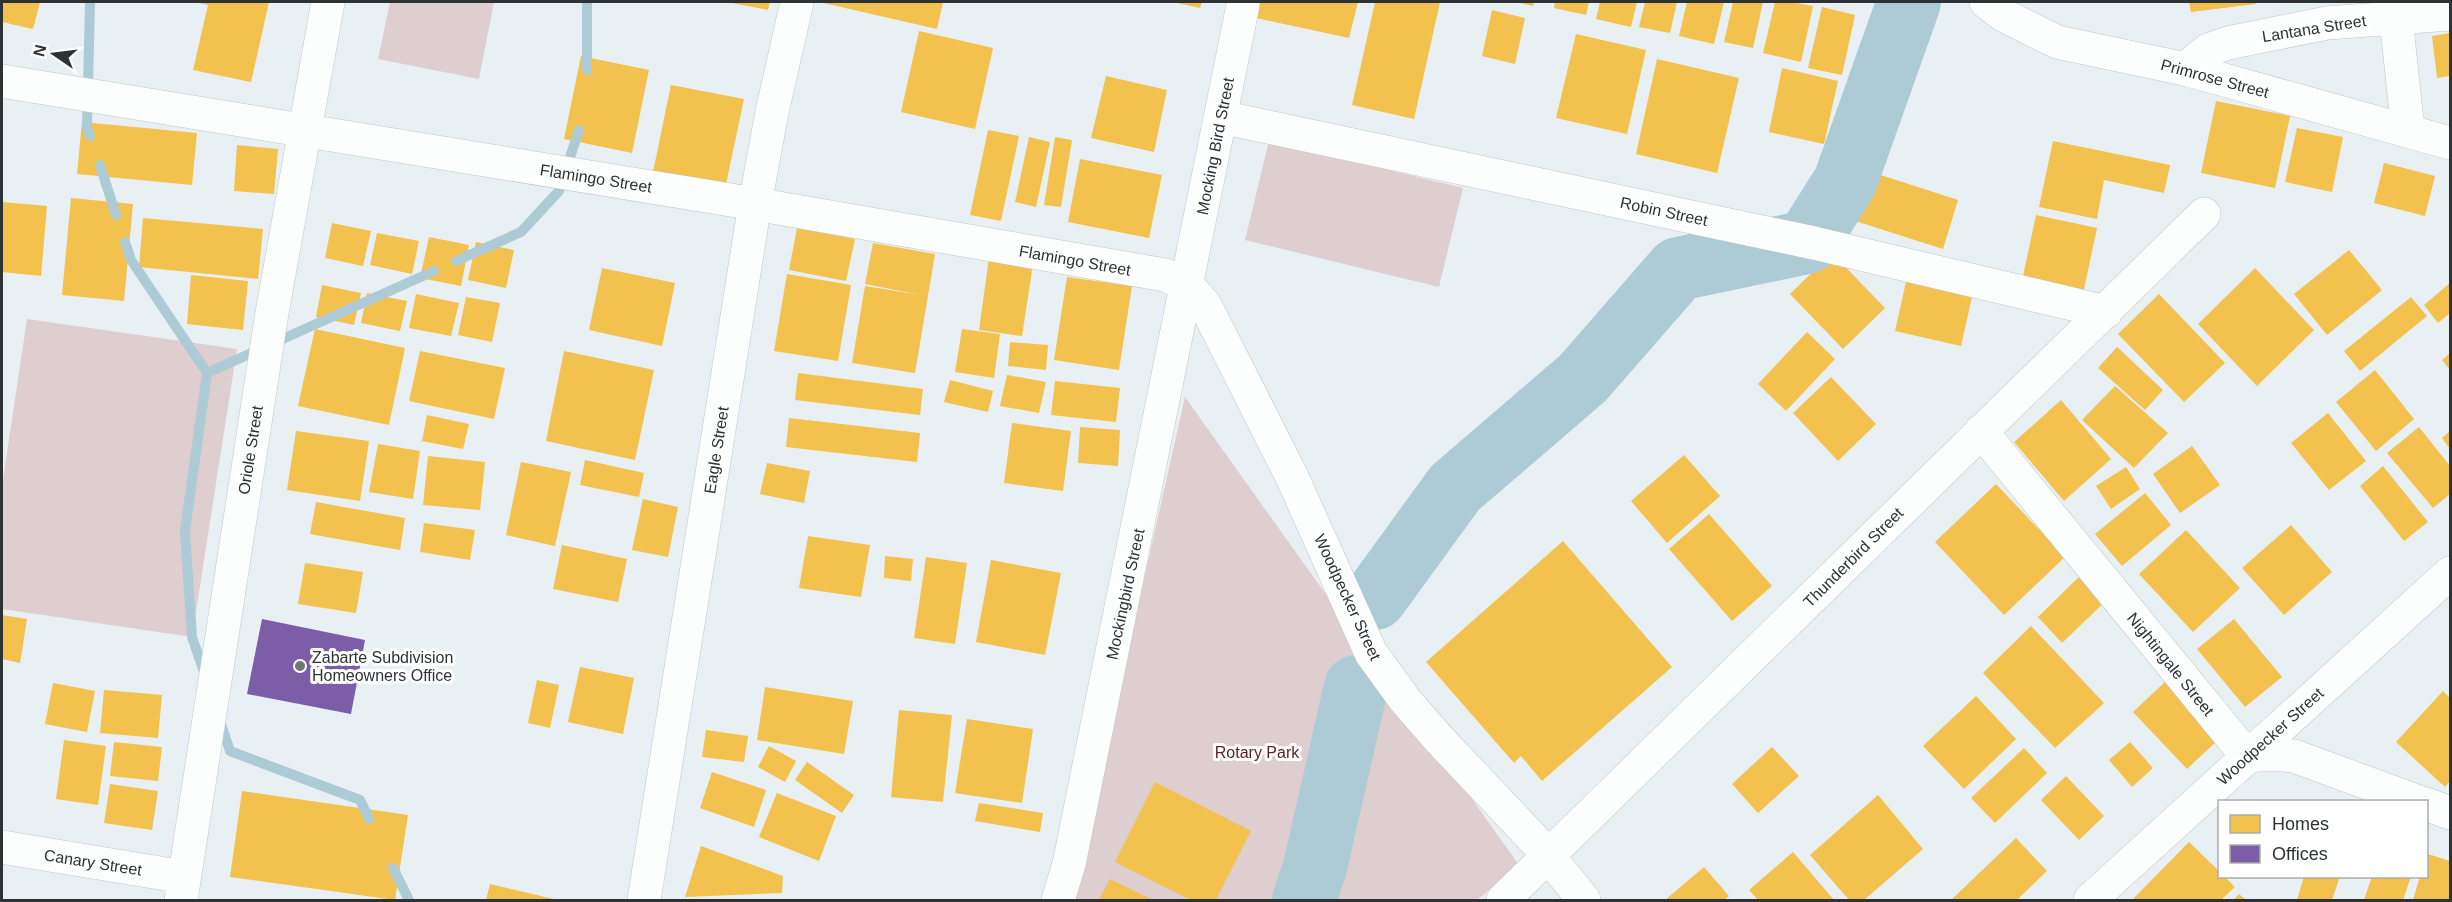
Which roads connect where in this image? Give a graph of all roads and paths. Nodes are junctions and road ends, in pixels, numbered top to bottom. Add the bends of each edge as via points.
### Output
1 (328, 2) edge
2 (797, 2) edge
3 (1986, 2) edge
4 (1244, 5) dead end
5 (2451, 14) edge
6 (2396, 18) junction
7 (2185, 69) junction
8 (2, 81) edge
9 (1221, 117) junction
10 (303, 131) junction
11 (2408, 131) junction
12 (2451, 143) edge
13 (755, 204) junction
14 (2204, 214) dead end
15 (1188, 286) junction
16 (2106, 312) junction
17 (1981, 431) junction
18 (2451, 573) edge
19 (2247, 756) junction
20 (2416, 800) edge
21 (2428, 804) edge
22 (2451, 813) edge
23 (2, 847) edge
24 (1545, 852) junction
25 (182, 889) edge
26 (644, 900) edge
27 (1058, 900) edge
28 (1503, 900) edge
29 (1584, 900) edge
30 (2090, 900) edge

1 - 10 street, Oriole Street
2 - 13 street, Eagle Street
3 - 7 street, Primrose Street via 2057,42
4 - 9 street, Mocking Bird Street
5 - 6 street, Lantana Street
6 - 7 street, Lantana Street via 2327,23 2228,43 2208,50
6 - 11 street
7 - 11 street, Primrose Street
8 - 10 street, Flamingo Street
9 - 15 street, Mocking Bird Street
9 - 16 street, Robin Street via 1798,240
10 - 13 street, Flamingo Street
10 - 25 street, Oriole Street
11 - 12 street, Primrose Street
13 - 15 street, Flamingo Street via 1165,275
13 - 26 street, Eagle Street
14 - 16 street, Thunderbird Street
15 - 24 street, Woodpecker Street via 1205,305 1292,477 1371,653 1438,738
15 - 27 street, Mockingbird Street via 1069,864
16 - 17 street, Thunderbird Street
17 - 19 street, Nightingale Street
17 - 24 street, Thunderbird Street
18 - 19 street, Woodpecker Street
19 - 20 street via 2294,756
19 - 30 street, Woodpecker Street
21 - 22 street
23 - 25 street, Canary Street
24 - 28 street, Thunderbird Street
24 - 29 street, Woodpecker Street

